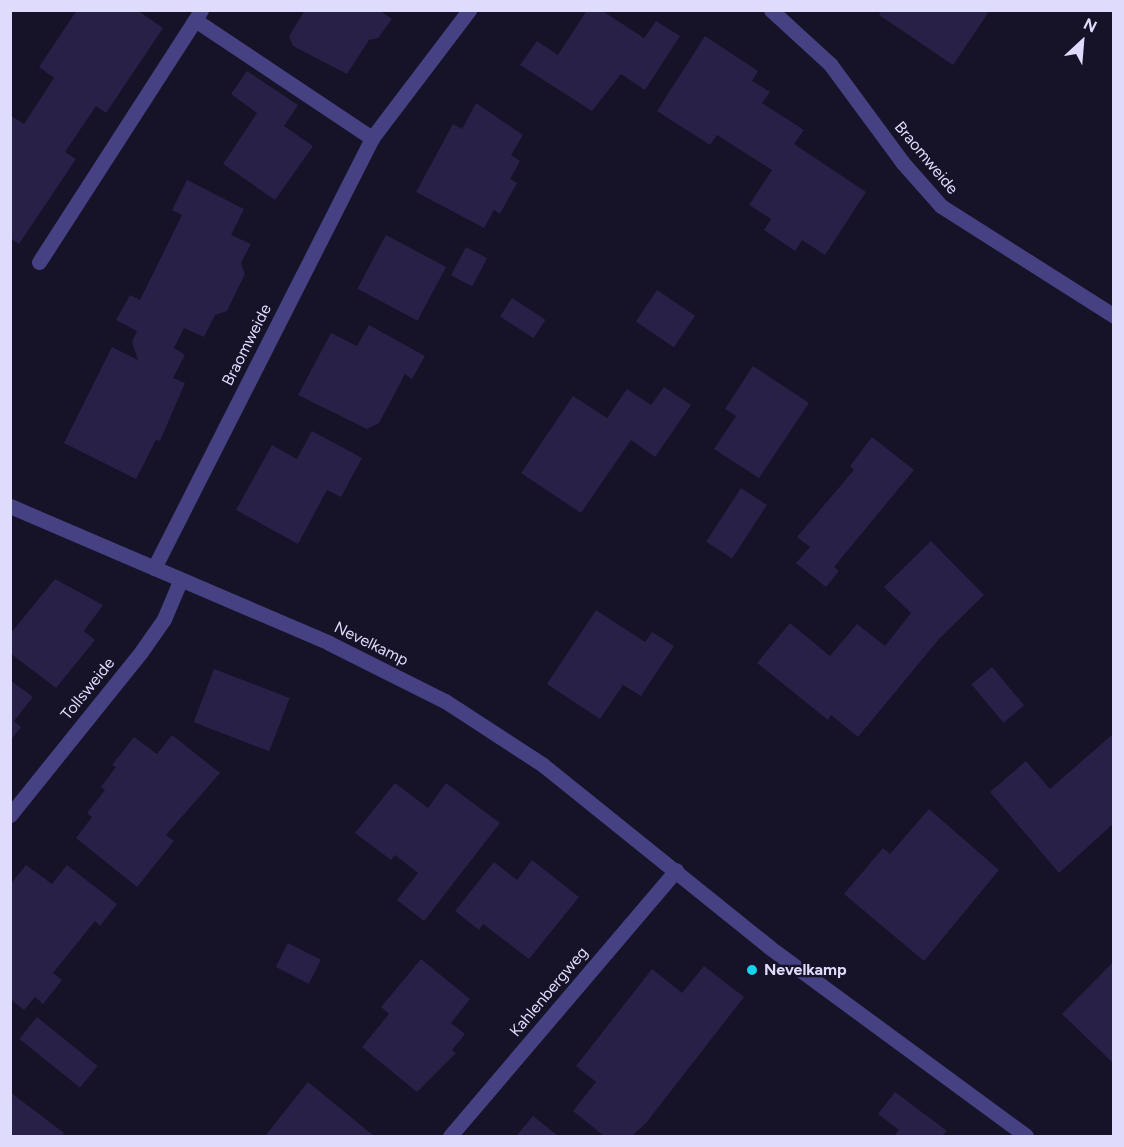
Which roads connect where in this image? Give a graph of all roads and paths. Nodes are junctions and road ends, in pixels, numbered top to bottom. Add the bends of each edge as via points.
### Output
1 (469, 10) edge
2 (771, 10) edge
3 (198, 15) edge
4 (372, 138) junction
5 (39, 262) dead end
6 (1113, 316) edge
7 (10, 506) edge
8 (154, 568) junction
9 (182, 579) junction
10 (10, 815) edge
11 (676, 870) junction
12 (450, 1137) edge
13 (1026, 1137) edge

1 - 4 street, Braomweide
2 - 6 street, Braomweide via 830,64 903,163 941,206
3 - 4 street
3 - 5 street
4 - 8 street, Braomweide
7 - 8 street, Nevelkamp
8 - 9 street, Nevelkamp
9 - 10 street, Tollsweide via 164,619 141,652
9 - 11 street, Nevelkamp via 329,643 446,701 543,765
11 - 12 street, Kahlenbergweg
11 - 13 street, Nevelkamp via 769,947

